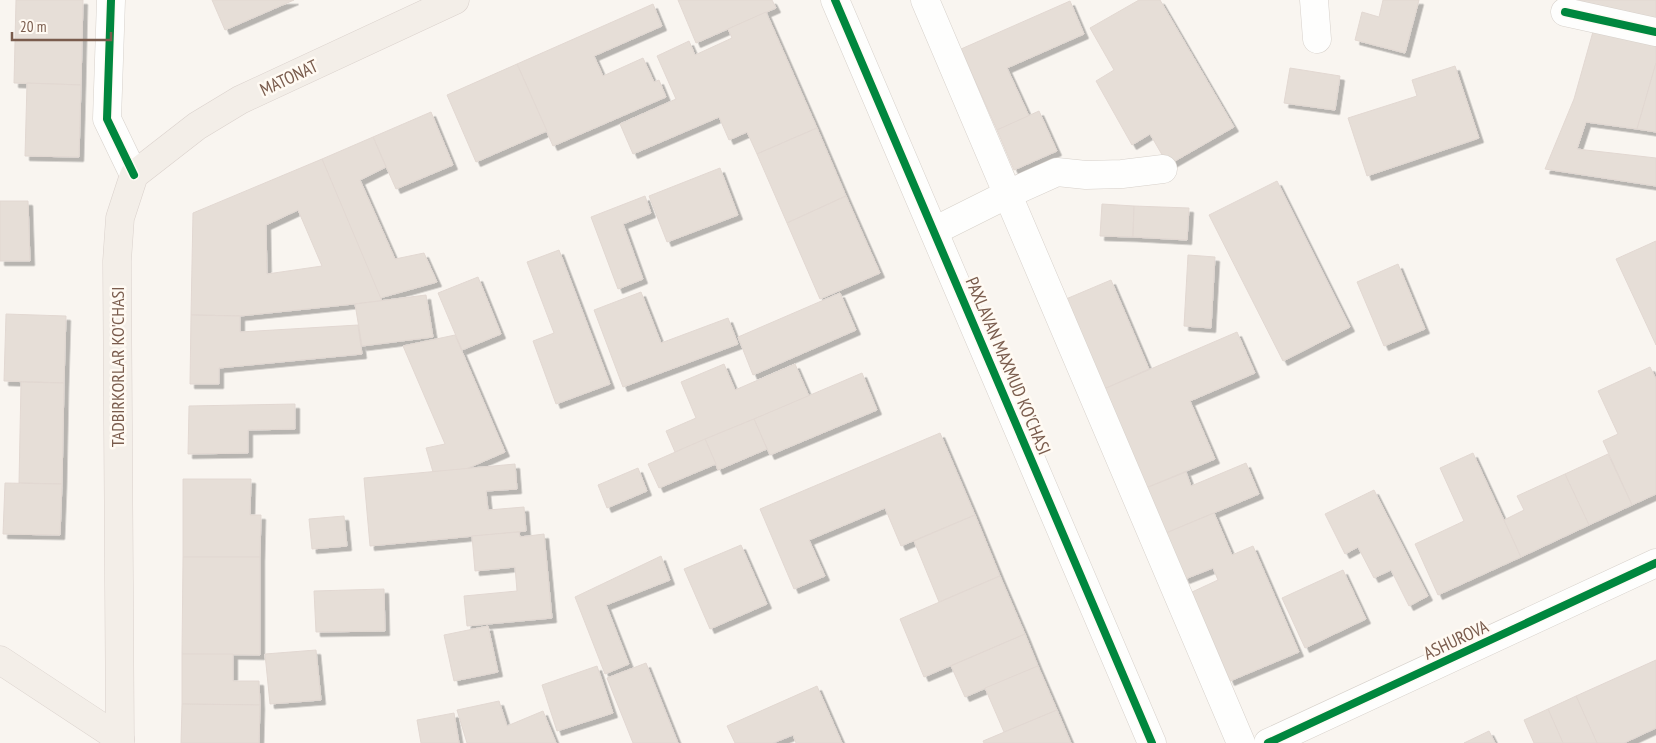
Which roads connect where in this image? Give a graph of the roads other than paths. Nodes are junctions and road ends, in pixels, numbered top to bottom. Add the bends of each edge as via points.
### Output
1 (111, 0) edge
2 (455, 0) edge
3 (835, 0) edge
4 (925, 0) edge
5 (1314, 0) edge
6 (1565, 12) dead end
7 (1656, 32) edge
8 (1317, 40) dead end
9 (1162, 169) dead end
10 (134, 175) junction
11 (1008, 194) junction
12 (934, 231) junction
13 (1656, 563) edge
14 (0, 660) edge
15 (120, 741) edge
16 (1152, 743) edge
17 (1241, 743) edge
18 (1268, 743) edge

1 - 10 street via 108,118
2 - 10 main road, MATONAT via 240,100 197,126
3 - 12 street, PAXLAVAN MAXMUD KO'CHASI
4 - 11 street
5 - 8 street
6 - 7 street
9 - 11 street via 1086,175 1057,172
10 - 15 main road, TADBIRKORLAR KO'CHASI via 120,218 117,262
11 - 12 street
11 - 17 street
12 - 16 street, PAXLAVAN MAXMUD KO'CHASI
13 - 18 street, ASHUROVA
14 - 15 main road

